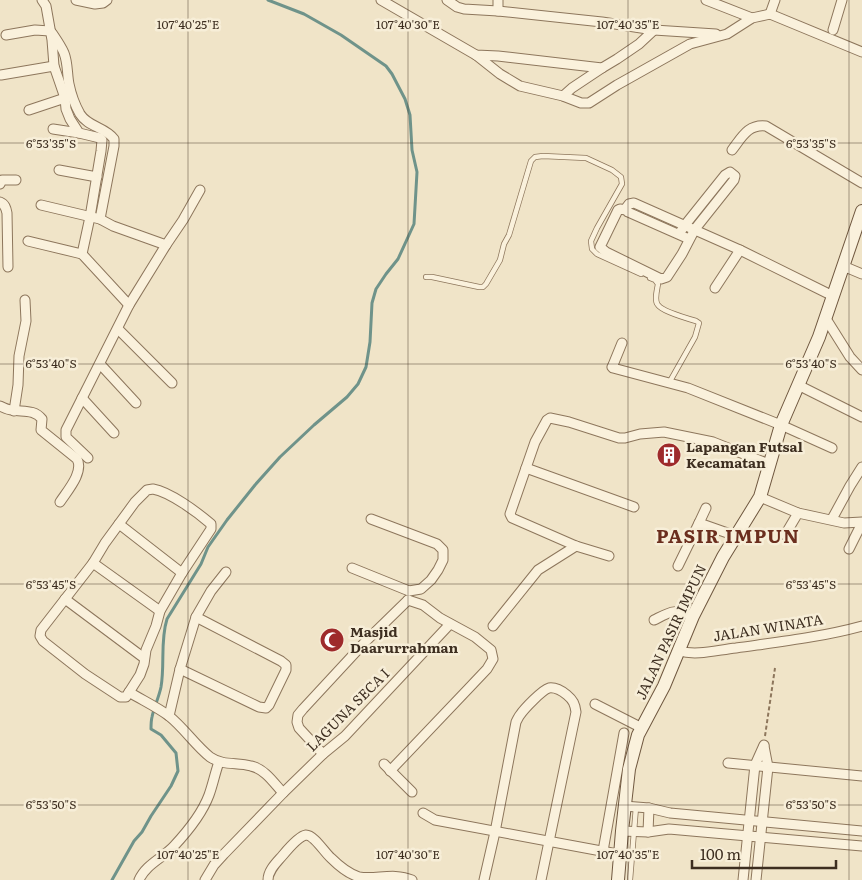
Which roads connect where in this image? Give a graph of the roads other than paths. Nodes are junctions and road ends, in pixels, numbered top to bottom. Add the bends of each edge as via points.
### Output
1 (42, 0) edge
2 (76, 0) edge
3 (107, 0) edge
4 (381, 0) edge
5 (447, 0) edge
6 (498, 0) edge
7 (775, 0) edge
8 (842, 0) edge
9 (710, 1) edge
10 (498, 11) junction
11 (770, 14) junction
12 (752, 18) junction
13 (654, 30) junction
14 (833, 30) dead end
15 (50, 31) junction
16 (727, 34) junction
17 (6, 35) dead end
18 (862, 52) edge
19 (476, 55) junction
20 (54, 66) junction
21 (602, 68) junction
22 (1, 75) edge
23 (563, 96) junction
24 (65, 98) junction
25 (28, 110) dead end
26 (53, 129) dead end
27 (79, 133) junction
28 (732, 150) dead end
29 (59, 170) dead end
30 (97, 177) junction
31 (16, 180) dead end
32 (862, 182) edge
33 (0, 184) edge
34 (200, 190) dead end
35 (0, 202) edge
36 (41, 205) dead end
37 (626, 210) junction
38 (862, 211) edge
39 (90, 217) junction
40 (100, 219) junction
41 (685, 225) junction
42 (694, 229) junction
43 (679, 234) junction
44 (689, 239) junction
45 (28, 242) dead end
46 (166, 245) junction
47 (740, 250) junction
48 (82, 254) junction
49 (843, 266) junction
50 (8, 267) dead end
51 (862, 274) edge
52 (426, 277) dead end
53 (715, 288) dead end
54 (833, 296) junction
55 (25, 300) dead end
56 (129, 305) junction
57 (824, 320) junction
58 (118, 329) junction
59 (622, 343) dead end
60 (100, 364) junction
61 (862, 370) edge
62 (172, 383) dead end
63 (669, 383) junction
64 (798, 385) junction
65 (82, 398) junction
66 (136, 403) dead end
67 (0, 406) edge
68 (14, 411) junction
69 (862, 417) edge
70 (782, 425) junction
71 (114, 433) dead end
72 (832, 448) dead end
73 (88, 458) dead end
74 (769, 464) junction
75 (862, 466) edge
76 (526, 468) junction
77 (760, 497) junction
78 (60, 502) dead end
79 (634, 507) dead end
80 (706, 508) dead end
81 (798, 512) junction
82 (371, 519) dead end
83 (832, 520) junction
84 (862, 522) edge
85 (699, 523) junction
86 (120, 524) junction
87 (786, 535) dead end
88 (736, 536) junction
89 (576, 546) junction
90 (849, 549) dead end
91 (609, 556) dead end
92 (93, 562) junction
93 (678, 566) dead end
94 (352, 568) dead end
95 (226, 572) dead end
96 (182, 573) junction
97 (409, 596) junction
98 (65, 599) junction
99 (160, 611) junction
100 (693, 616) junction
101 (196, 618) junction
102 (654, 620) dead end
103 (450, 624) junction
104 (494, 626) dead end
105 (862, 626) edge
106 (679, 651) junction
107 (144, 658) junction
108 (180, 669) junction
109 (129, 692) junction
110 (595, 704) dead end
111 (169, 716) junction
112 (642, 728) junction
113 (624, 733) dead end
114 (323, 754) junction
115 (219, 762) junction
116 (728, 763) dead end
117 (755, 765) junction
118 (768, 767) junction
119 (862, 776) edge
120 (412, 792) dead end
121 (283, 793) junction
122 (630, 807) junction
123 (649, 808) junction
124 (423, 813) dead end
125 (670, 813) junction
126 (750, 820) junction
127 (762, 822) junction
128 (818, 827) junction
129 (669, 829) junction
130 (628, 831) junction
131 (862, 831) edge
132 (495, 832) junction
133 (648, 832) junction
134 (748, 837) junction
135 (761, 838) junction
136 (549, 842) junction
137 (817, 842) junction
138 (862, 846) edge
139 (139, 880) edge
140 (205, 880) edge
141 (268, 880) edge
142 (412, 880) edge
143 (484, 880) edge
144 (541, 880) edge
145 (618, 880) edge
146 (630, 880) edge
147 (743, 880) edge
148 (756, 880) edge

1 - 15 street
2 - 3 street via 95,4
4 - 19 street
5 - 10 street via 461,9
6 - 10 street
7 - 11 street
8 - 14 street
9 - 12 street
10 - 13 street
11 - 12 street
11 - 18 street
12 - 16 street
13 - 16 street
13 - 21 street
15 - 17 street
15 - 20 street
15 - 40 street via 65,54 80,114 114,139
16 - 23 street via 690,44 590,103
19 - 21 street
19 - 23 street via 520,86
20 - 22 street
20 - 24 street
21 - 23 street
24 - 25 street
24 - 27 street via 70,119
26 - 27 street
27 - 30 street via 102,140
28 - 32 street via 749,129 766,126
29 - 30 street
30 - 39 street
31 - 33 street via 2,180
34 - 46 street
35 - 50 street via 7,213
36 - 39 street
37 - 41 street via 629,204 634,203
37 - 43 street
37 - 44 street via 618,210 600,247 661,279 667,277
38 - 49 street, JALAN PASIR IMPUN
39 - 40 street
39 - 48 street
40 - 46 street
41 - 42 street
41 - 42 street via 725,175 733,174 734,180
41 - 43 street
42 - 44 street
42 - 47 street
43 - 44 street
45 - 48 street
46 - 56 street
47 - 53 street
47 - 54 street
48 - 56 street
49 - 51 street
49 - 54 street, JALAN PASIR IMPUN
52 - 63 lane via 479,287 486,284 500,260 531,161 543,156 586,158 612,170 621,178 622,184 597,228 591,242 592,249 654,280 658,284 657,305 663,310 699,323
54 - 57 street, JALAN PASIR IMPUN
55 - 68 street via 26,322
56 - 58 street
57 - 61 street
57 - 64 street, JALAN PASIR IMPUN
58 - 60 street
58 - 62 street
59 - 63 street via 613,368
60 - 65 street
60 - 66 street
63 - 70 street
64 - 69 street
64 - 70 street, JALAN PASIR IMPUN
65 - 71 street
65 - 73 street via 66,437
67 - 68 street
68 - 78 street via 28,410 39,415 41,430 80,464
70 - 72 street
70 - 74 street, JALAN PASIR IMPUN
74 - 76 street via 713,442 664,432 619,438 550,418 535,442
74 - 77 street, JALAN PASIR IMPUN
75 - 83 street
76 - 79 street
76 - 89 street via 510,514 512,518
77 - 81 street
77 - 88 street, JALAN PASIR IMPUN
80 - 85 street
81 - 83 street
81 - 87 street
82 - 97 street via 438,544 443,550 438,570 431,580
83 - 84 street
84 - 90 street
85 - 88 street
85 - 93 street
86 - 92 street
86 - 96 street
86 - 96 street via 135,502 147,490 153,489 161,490 198,513 211,524 211,529
88 - 100 street, JALAN PASIR IMPUN
89 - 91 street
89 - 104 street via 538,570
92 - 98 street
92 - 99 street
94 - 97 street
95 - 101 street
96 - 99 street
97 - 103 street
97 - 114 street via 298,715 299,728
98 - 107 street
98 - 109 street via 41,630 43,641 120,697
99 - 107 street
100 - 102 street via 671,611
100 - 106 street, JALAN PASIR IMPUN
101 - 108 street
101 - 108 street via 281,661 286,670 266,708
103 - 114 street, LAGUNA SECA I via 345,736
103 - 120 street via 491,650 492,659 469,688 387,767
105 - 106 street, JALAN WINATA via 701,653
106 - 112 street, JALAN PASIR IMPUN
107 - 109 street via 140,675
108 - 111 street
109 - 111 street
110 - 112 street
111 - 115 street
112 - 122 street, JALAN PASIR IMPUN via 629,769
113 - 136 street via 608,852
114 - 121 street, LAGUNA SECA I
115 - 121 street via 253,766 267,775
115 - 139 street via 208,797 189,830 173,848 154,861
116 - 117 street
117 - 118 street
117 - 118 street via 764,745
117 - 126 street
118 - 119 street
118 - 127 street
121 - 140 street, LAGUNA SECA I via 214,865
122 - 123 street
122 - 130 street, JALAN PASIR IMPUN
123 - 125 street
123 - 133 street
124 - 132 street via 435,820
125 - 126 street
125 - 129 street
126 - 127 street
126 - 134 street
127 - 128 street
127 - 135 street
128 - 131 street
128 - 137 street
129 - 133 street
129 - 134 street
130 - 133 street
130 - 145 street, JALAN PASIR IMPUN
130 - 146 lane
132 - 136 street
132 - 136 street via 516,722 545,690 555,688 572,699 576,712
132 - 143 street
134 - 135 street
134 - 147 street
135 - 137 street
135 - 148 street
136 - 144 street
137 - 138 street
141 - 142 street via 268,873 289,847 306,835 353,875 367,879 393,876

